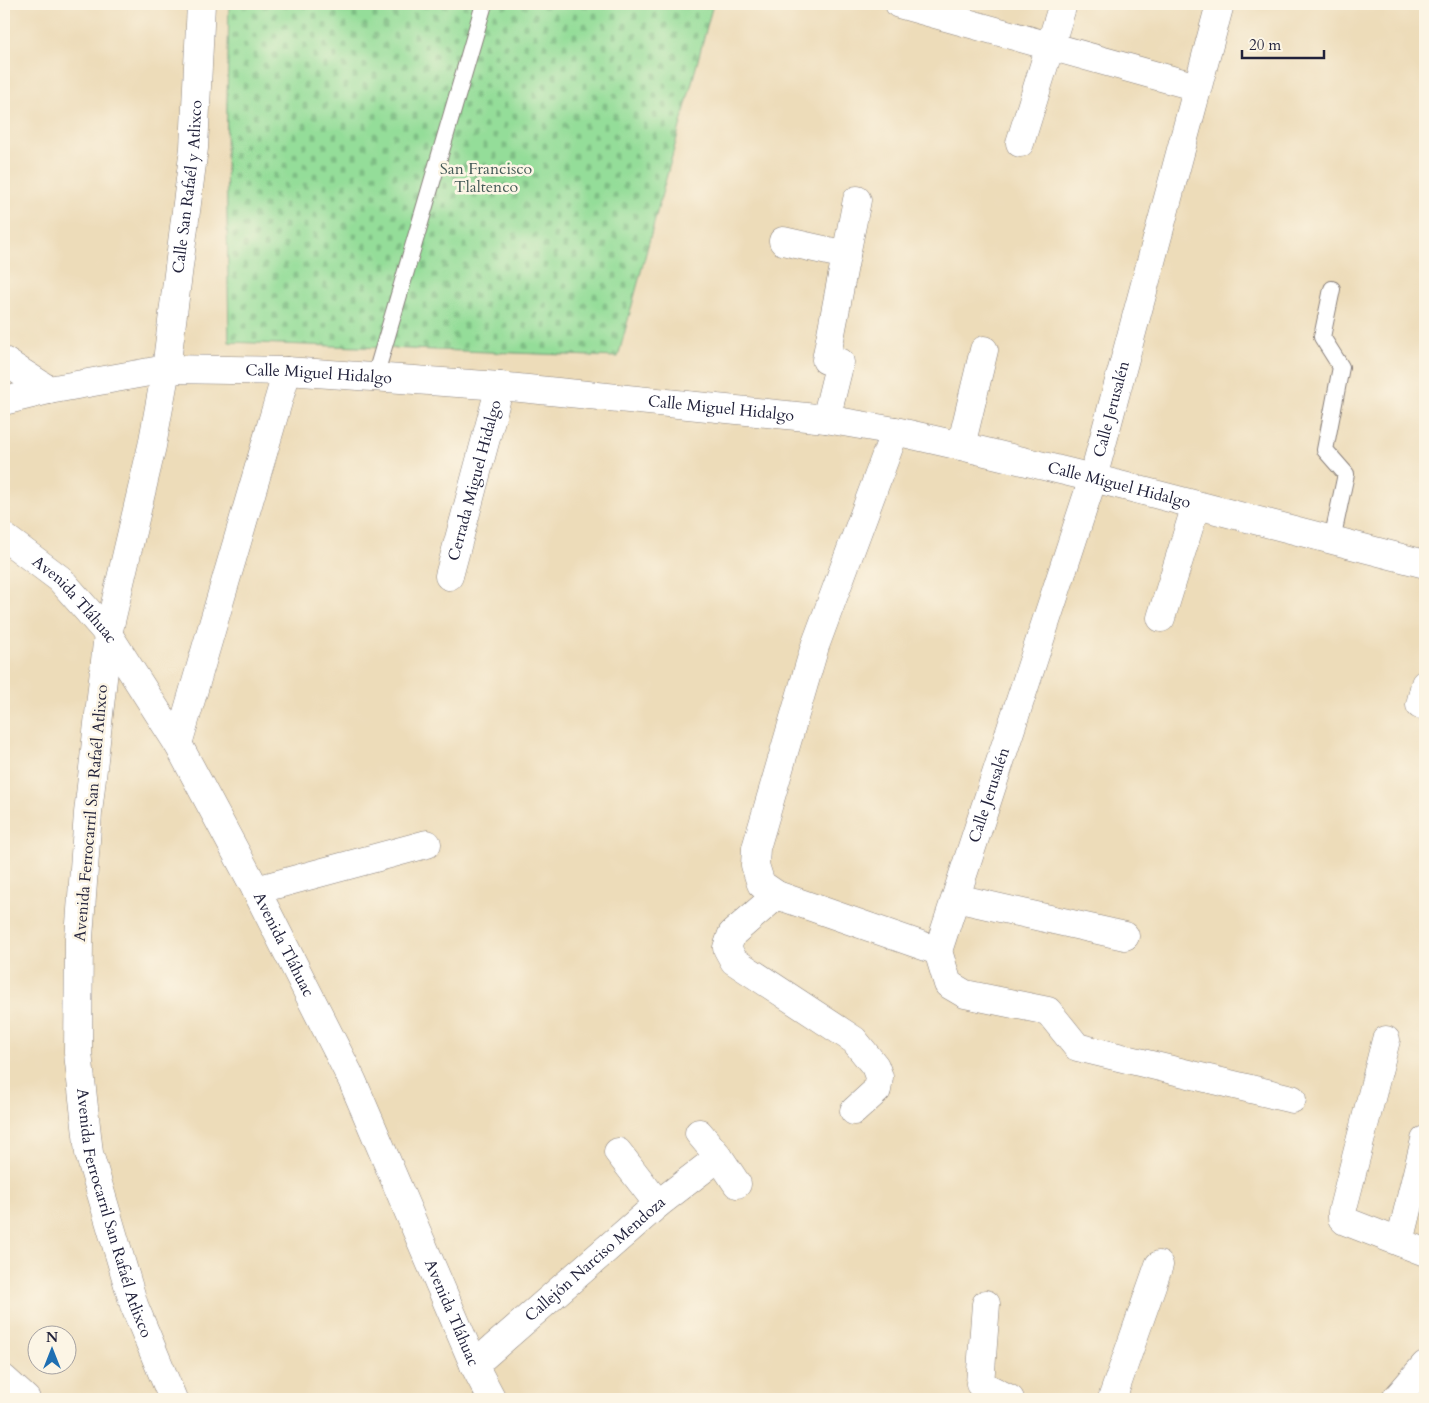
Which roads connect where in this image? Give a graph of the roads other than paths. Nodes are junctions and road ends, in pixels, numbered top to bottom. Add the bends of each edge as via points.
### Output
1 (201, 4) edge
2 (484, 4) edge
3 (899, 4) edge
4 (1063, 4) edge
5 (1220, 4) edge
6 (1050, 47) junction
7 (1197, 87) junction
8 (1020, 144) dead end
9 (857, 200) dead end
10 (783, 241) dead end
11 (846, 255) junction
12 (1332, 289) dead end
13 (984, 350) dead end
14 (4, 360) edge
15 (166, 369) junction
16 (288, 371) junction
17 (375, 377) junction
18 (500, 386) junction
19 (49, 390) junction
20 (4, 401) edge
21 (826, 419) junction
22 (895, 431) junction
23 (961, 446) junction
24 (1093, 478) junction
25 (1196, 505) junction
26 (4, 537) edge
27 (1332, 540) junction
28 (1425, 564) edge
29 (449, 576) dead end
30 (1161, 618) dead end
31 (108, 634) junction
32 (178, 744) junction
33 (427, 844) dead end
34 (256, 890) junction
35 (778, 895) junction
36 (956, 898) junction
37 (1125, 936) dead end
38 (938, 951) junction
39 (1386, 1040) dead end
40 (1292, 1099) dead end
41 (854, 1111) dead end
42 (698, 1133) dead end
43 (1425, 1140) edge
44 (618, 1152) dead end
45 (719, 1157) junction
46 (737, 1184) dead end
47 (658, 1204) junction
48 (1400, 1242) junction
49 (1425, 1252) edge
50 (1159, 1265) dead end
51 (986, 1304) dead end
52 (474, 1365) junction
53 (1425, 1365) edge
54 (4, 1379) edge
55 (26, 1399) edge
56 (173, 1399) edge
57 (492, 1399) edge
58 (1010, 1399) edge
59 (1112, 1399) edge
60 (1396, 1399) edge

1 - 15 street, Calle San Rafaél y Atlixco via 194,148
2 - 17 lane
3 - 6 street
4 - 6 street
5 - 7 street, Calle Jerusalén
6 - 7 street
6 - 8 street
7 - 24 street, Calle Jerusalén
9 - 11 street
10 - 11 street
11 - 21 street via 826,360 840,362
12 - 27 lane via 1322,337 1341,367 1325,450 1346,474
13 - 23 street
14 - 19 street
15 - 16 street, Calle Miguel Hidalgo
15 - 19 street, Calle Miguel Hidalgo
15 - 31 street, Avenida Ferrocarril San Rafaél Atlixco via 152,446
16 - 17 street, Calle Miguel Hidalgo
16 - 32 street
17 - 18 street, Calle Miguel Hidalgo
18 - 21 street, Calle Miguel Hidalgo
18 - 29 street, Cerrada Miguel Hidalgo
19 - 20 street, Calle Miguel Hidalgo
21 - 22 street, Calle Miguel Hidalgo
22 - 23 street, Calle Miguel Hidalgo
22 - 35 street via 815,646 756,848 755,865 761,884
23 - 24 street, Calle Miguel Hidalgo
24 - 25 street, Calle Miguel Hidalgo
24 - 36 street, Calle Jerusalén
25 - 27 street, Calle Miguel Hidalgo
25 - 30 street
26 - 31 street, Avenida Tláhuac via 60,579
27 - 28 street, Calle Miguel Hidalgo
31 - 32 street, Avenida Tláhuac
31 - 56 street, Avenida Ferrocarril San Rafaél Atlixco via 88,814 79,938 78,1053 89,1153 134,1305
32 - 34 street, Avenida Tláhuac
33 - 34 street
34 - 52 street, Avenida Tláhuac via 352,1080
35 - 38 street
35 - 41 street via 732,934 727,948 734,960 854,1040 875,1066 877,1090
36 - 37 street
36 - 38 street, Calle Jerusalén
38 - 40 street via 948,984 965,994 1048,1011 1077,1047
39 - 48 street via 1342,1218
42 - 45 street
43 - 48 street
44 - 47 street
45 - 46 street
45 - 47 street, Callejón Narciso Mendoza
47 - 52 street, Callejón Narciso Mendoza
48 - 49 street
50 - 59 street
51 - 58 street via 980,1384
52 - 57 street, Avenida Tláhuac
53 - 60 street
54 - 55 street

